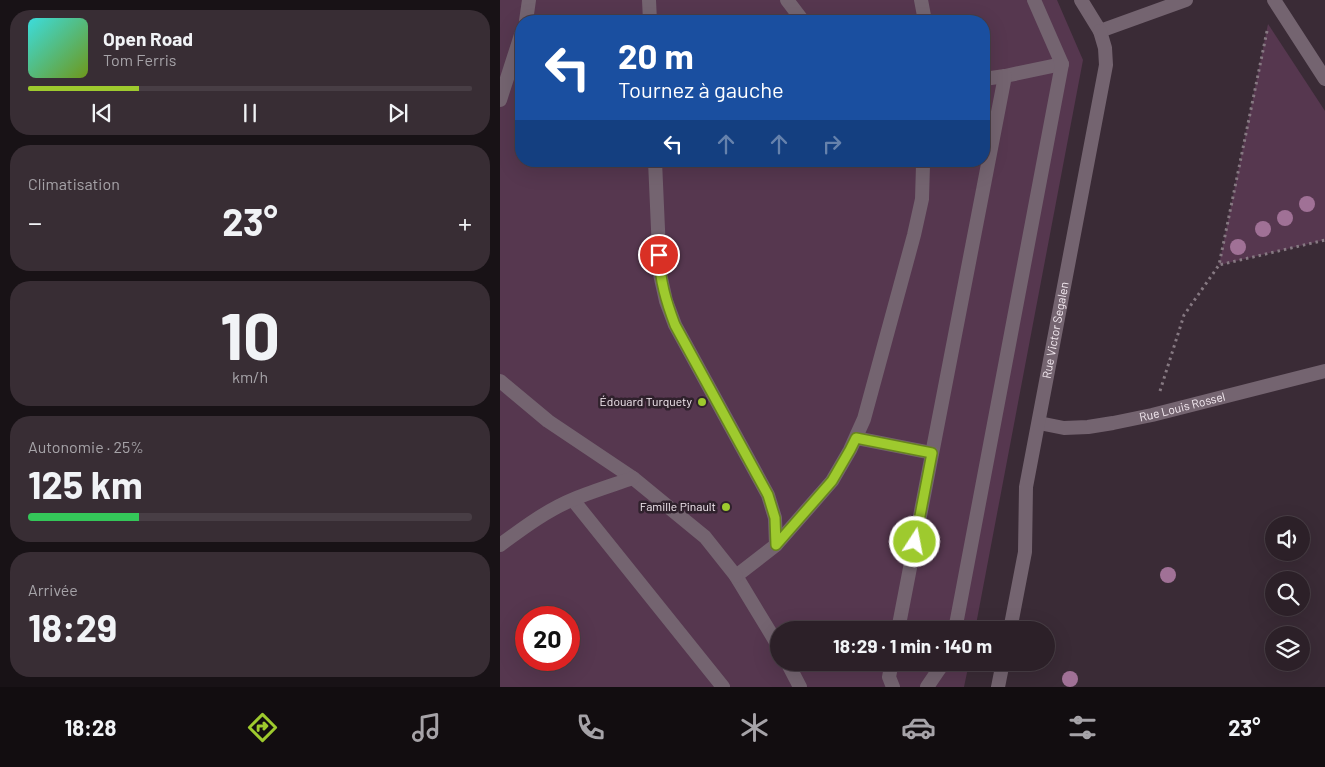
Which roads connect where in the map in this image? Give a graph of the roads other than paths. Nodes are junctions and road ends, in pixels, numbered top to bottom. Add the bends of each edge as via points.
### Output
1 (529, 0) edge
2 (649, 0) edge
3 (787, 0) edge
4 (921, 0) edge
5 (1034, 0) edge
6 (1081, 0) edge
7 (1186, 0) edge
8 (1274, 0) edge
9 (527, 15) edge
10 (650, 15) edge
11 (798, 15) edge
12 (924, 15) edge
13 (1100, 31) junction
14 (515, 54) edge
15 (1062, 64) junction
16 (1006, 76) junction
17 (990, 78) edge
18 (1325, 79) edge
19 (500, 100) edge
20 (990, 158) edge
21 (655, 167) edge
22 (924, 167) edge
23 (988, 167) edge
24 (1325, 371) edge
25 (500, 381) edge
26 (1039, 423) junction
27 (856, 438) junction
28 (932, 453) junction
29 (633, 478) junction
30 (573, 500) junction
31 (500, 545) edge
32 (776, 545) junction
33 (736, 576) junction
34 (900, 621) edge
35 (957, 621) edge
36 (1012, 621) edge
37 (770, 632) edge
38 (792, 671) edge
39 (890, 671) edge
40 (938, 671) edge
41 (1001, 671) edge
42 (722, 687) edge
43 (800, 687) edge
44 (893, 687) edge
45 (927, 687) edge
46 (998, 687) edge

1 - 9 street
2 - 10 street
3 - 11 street
4 - 12 street
5 - 15 street
6 - 13 street, Rue Victor Segalen
7 - 13 street
8 - 18 street
13 - 26 street, Rue Victor Segalen via 1106,65
14 - 19 street
15 - 16 street
15 - 35 street
16 - 17 street
16 - 20 street
21 - 32 street via 660,274 666,301 675,325 768,495 775,518
22 - 27 street via 922,199 914,235
23 - 28 street
24 - 26 street, Rue Louis Rossel via 1152,415 1088,427 1064,428
25 - 29 street via 548,421
26 - 36 street, Rue Victor Segalen via 1026,487 1025,552
27 - 28 street
27 - 32 street via 832,481
28 - 34 street
29 - 30 street
29 - 33 street via 705,537
30 - 31 street via 528,524
30 - 42 street
32 - 33 street
33 - 37 street
38 - 43 street
39 - 44 street
40 - 45 street
41 - 46 street

